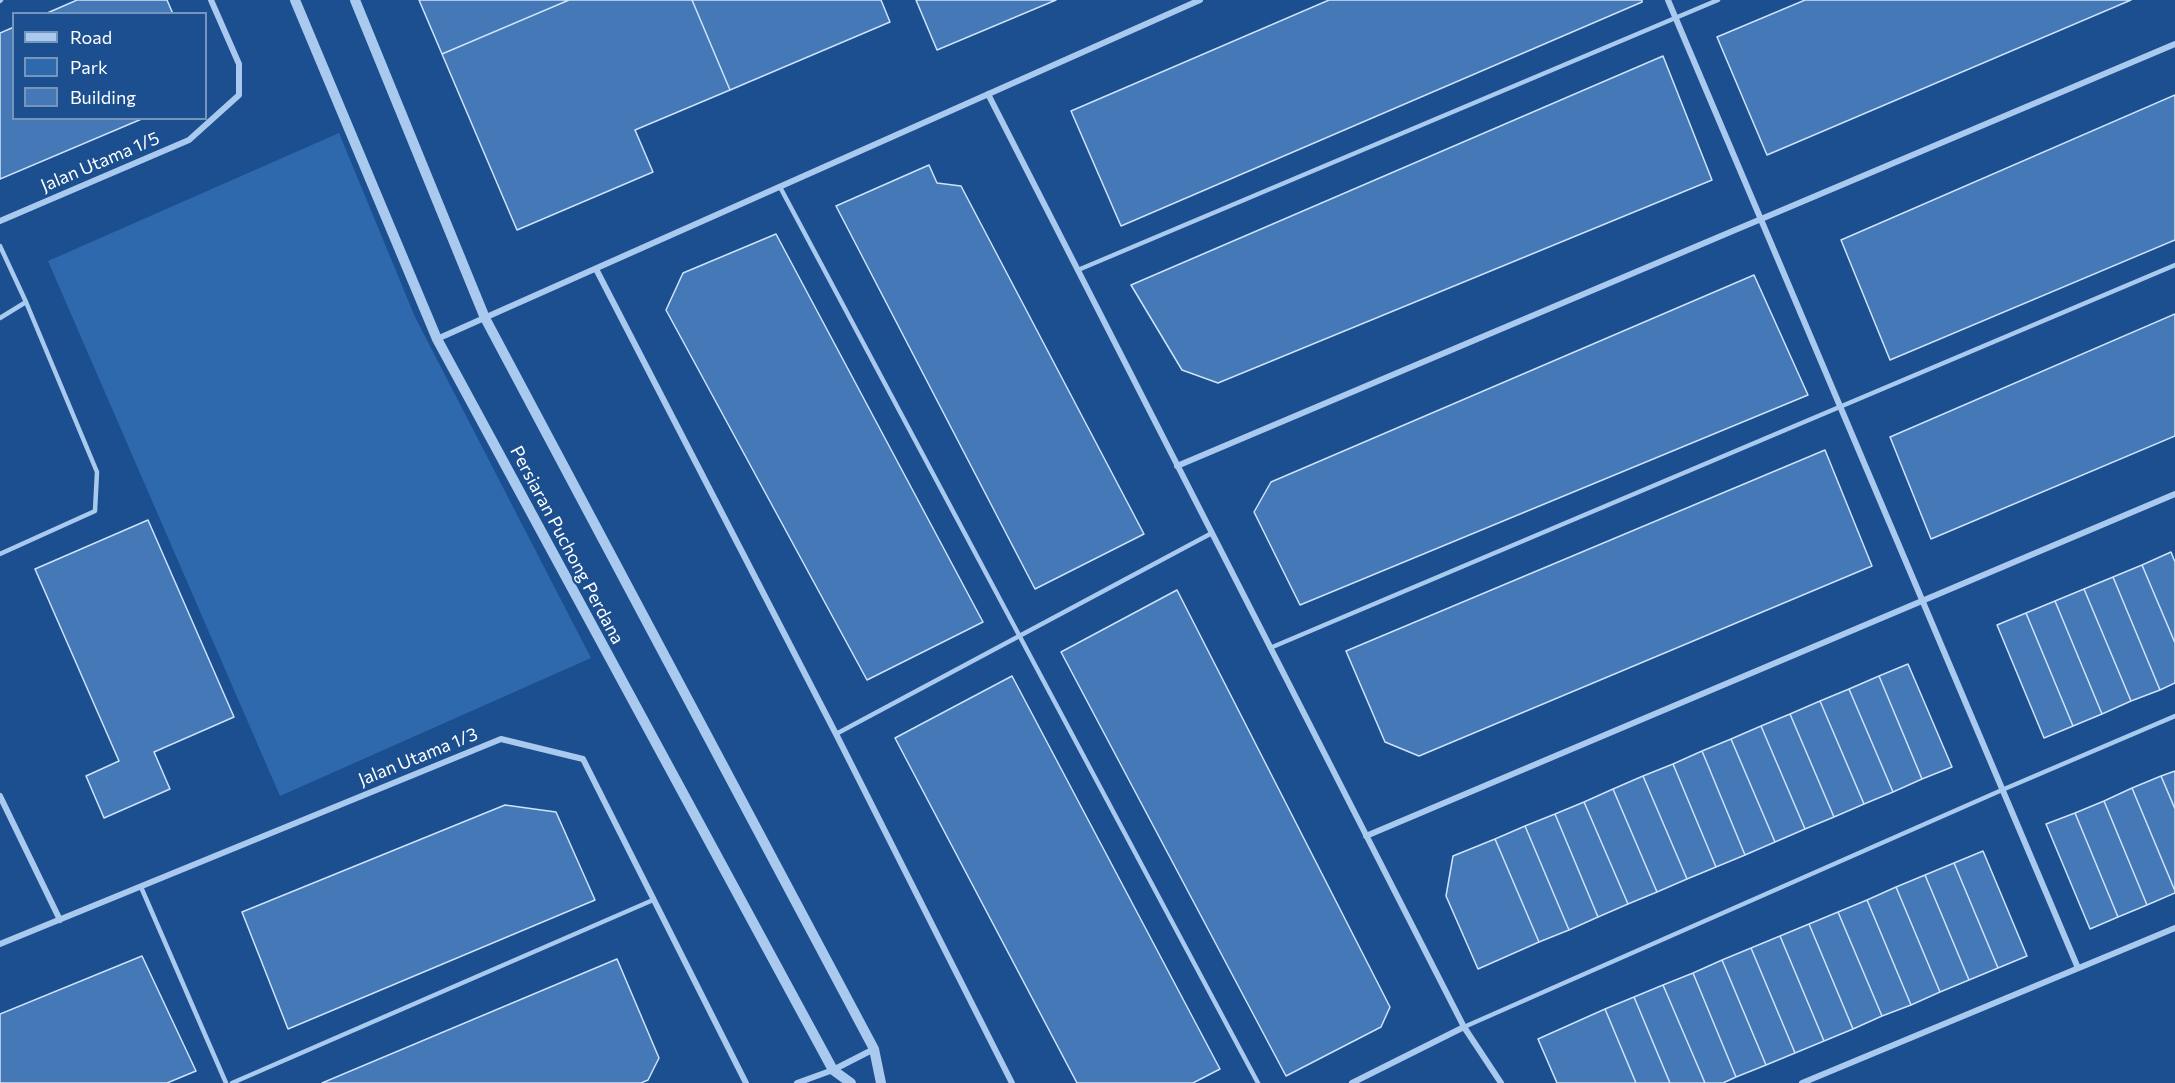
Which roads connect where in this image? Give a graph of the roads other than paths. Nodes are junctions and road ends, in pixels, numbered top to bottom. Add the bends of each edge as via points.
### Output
1 (211, 0) edge
2 (295, 0) edge
3 (355, 0) edge
4 (1200, 0) edge
5 (1668, 0) edge
6 (1718, 0) edge
7 (1676, 18) junction
8 (2175, 44) edge
9 (988, 94) junction
10 (780, 187) junction
11 (1761, 219) junction
12 (0, 221) edge
13 (0, 246) edge
14 (2175, 266) edge
15 (596, 269) junction
16 (1078, 270) junction
17 (26, 302) junction
18 (0, 318) edge
19 (485, 318) junction
20 (437, 339) junction
21 (1840, 407) junction
22 (1177, 466) junction
23 (2175, 494) edge
24 (1212, 533) junction
25 (0, 554) edge
26 (1922, 601) junction
27 (1020, 635) junction
28 (1270, 648) junction
29 (2175, 716) edge
30 (836, 734) junction
31 (2002, 790) junction
32 (0, 796) edge
33 (1366, 836) junction
34 (141, 887) junction
35 (653, 900) junction
36 (60, 920) junction
37 (2175, 928) edge
38 (0, 944) edge
39 (2078, 968) junction
40 (1464, 1028) junction
41 (874, 1049) junction
42 (833, 1071) junction
43 (226, 1083) edge
44 (232, 1083) edge
45 (746, 1083) edge
46 (797, 1083) edge
47 (851, 1083) edge
48 (881, 1083) edge
49 (1012, 1083) edge
50 (1258, 1083) edge
51 (1352, 1083) edge
52 (1501, 1083) edge
53 (1802, 1083) edge

1 - 12 street, Jalan Utama 1/5 via 239,64 239,95 189,140
2 - 20 street, Persiaran Puchong Perdana
3 - 19 street, Persiaran Puchong Perdana
4 - 9 street
5 - 7 street
6 - 7 lane
7 - 11 street
7 - 16 lane
8 - 11 street
9 - 10 street
9 - 16 street
10 - 15 street
10 - 27 lane
11 - 21 street
11 - 22 street
13 - 17 lane
14 - 21 lane
15 - 19 street
15 - 30 street
16 - 22 street
17 - 18 lane
17 - 25 lane via 98,472 95,511
19 - 20 street
19 - 41 street, Persiaran Puchong Perdana
20 - 42 street, Persiaran Puchong Perdana
21 - 26 street
21 - 28 lane
22 - 24 street
23 - 26 street
24 - 27 lane
24 - 28 street
26 - 31 street
26 - 33 street
27 - 30 lane
27 - 50 lane
28 - 33 street
29 - 31 lane
30 - 49 street
31 - 39 street
31 - 40 lane
32 - 36 street
33 - 40 street
34 - 35 street, Jalan Utama 1/3 via 501,740 583,759
34 - 36 street, Jalan Utama 1/3
34 - 43 lane
35 - 44 lane
35 - 45 street, Jalan Utama 1/3
36 - 38 street, Jalan Utama 1/3
37 - 39 street
39 - 53 street
40 - 51 street
40 - 52 street
41 - 42 street
41 - 48 street, Persiaran Puchong Perdana
42 - 46 street
42 - 47 street, Persiaran Puchong Perdana

